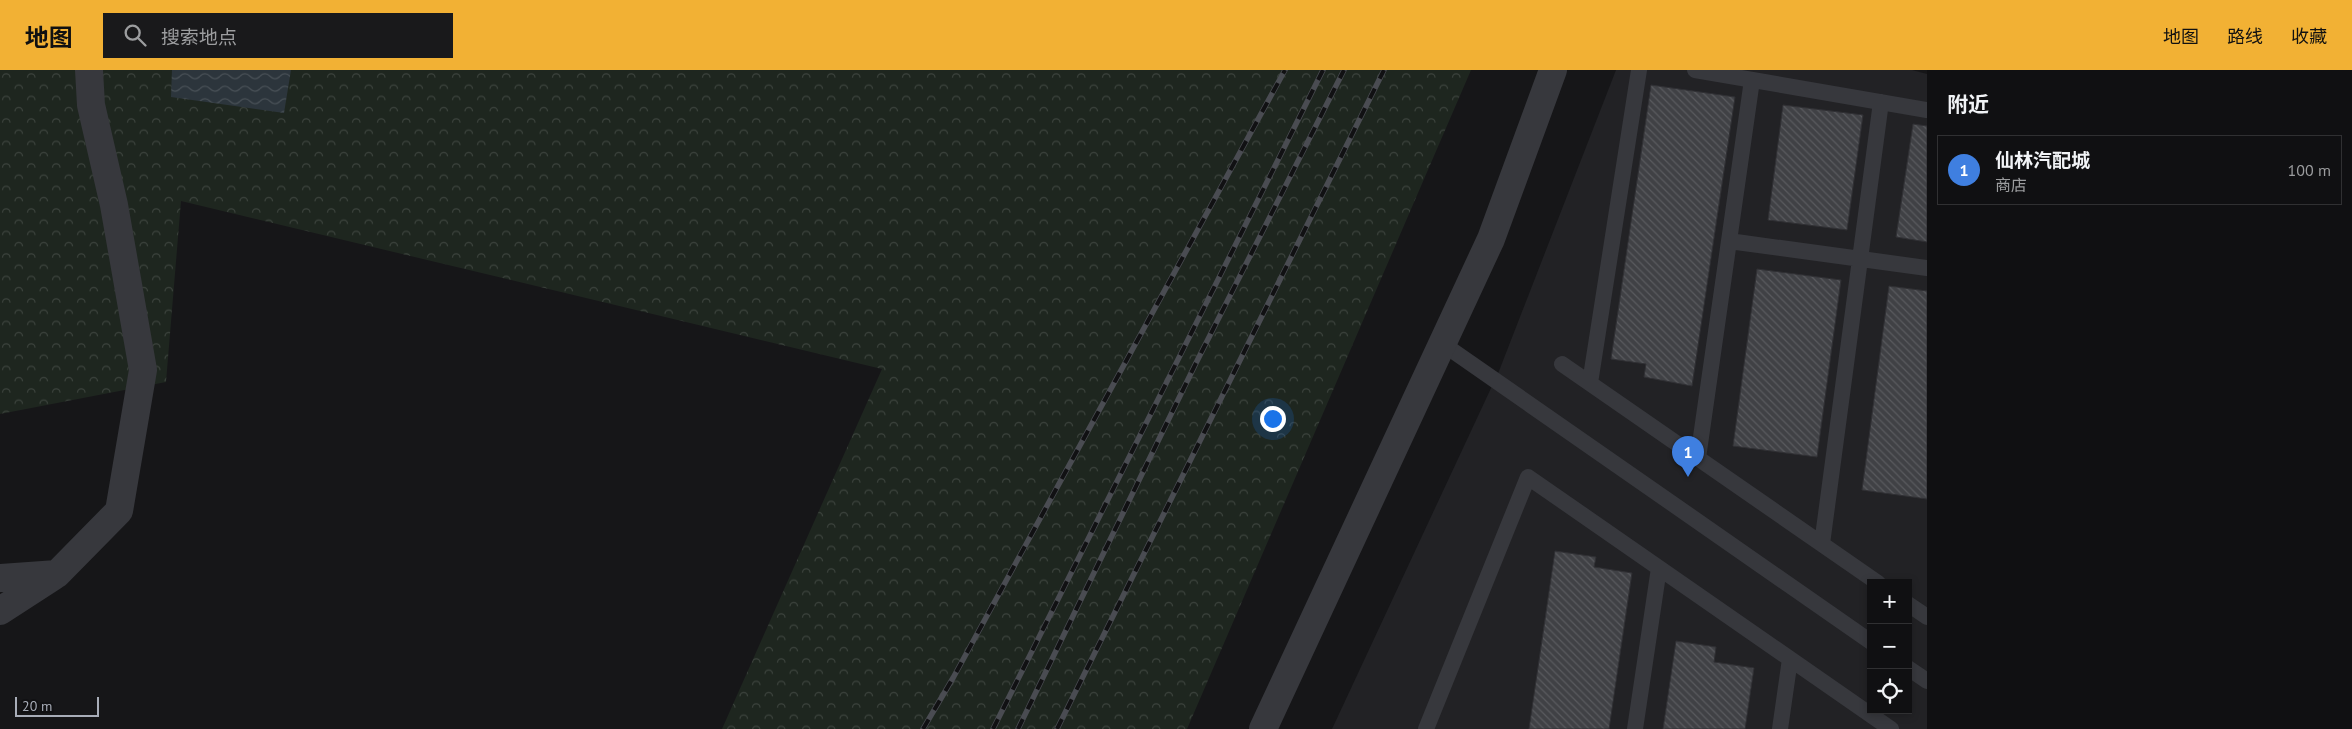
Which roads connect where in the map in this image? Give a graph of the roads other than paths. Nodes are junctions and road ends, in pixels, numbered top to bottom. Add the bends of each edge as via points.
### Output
1 (89, 70) edge
2 (1553, 70) edge
3 (1639, 70) edge
4 (1695, 70) edge
5 (1752, 80) junction
6 (1881, 102) junction
7 (1927, 110) edge
8 (1729, 240) junction
9 (1860, 258) junction
10 (1927, 268) edge
11 (1442, 344) junction
12 (1562, 364) dead end
13 (1590, 383) junction
14 (1698, 458) junction
15 (1822, 544) junction
16 (1659, 568) junction
17 (58, 574) junction
18 (0, 578) edge
19 (1872, 579) edge
20 (1912, 607) edge
21 (0, 610) edge
22 (1927, 617) edge
23 (1867, 639) edge
24 (1790, 659) junction
25 (1909, 669) edge
26 (1927, 681) edge
27 (1263, 729) edge
28 (1426, 729) edge
29 (1635, 729) edge
30 (1780, 729) edge
31 (1891, 729) edge

1 - 17 street via 91,105 114,206 143,370 119,512
2 - 11 street via 1490,239
3 - 13 lane
4 - 5 lane
5 - 6 lane
5 - 8 lane
6 - 7 lane
6 - 9 lane
8 - 9 lane
8 - 14 lane
9 - 10 lane
9 - 15 lane
11 - 23 lane
11 - 27 street
12 - 13 lane
13 - 14 lane
14 - 15 lane
15 - 19 lane
16 - 24 lane
16 - 28 lane via 1528,477
16 - 29 lane
17 - 18 street
17 - 21 street
20 - 22 lane
24 - 30 lane
24 - 31 lane
25 - 26 lane

